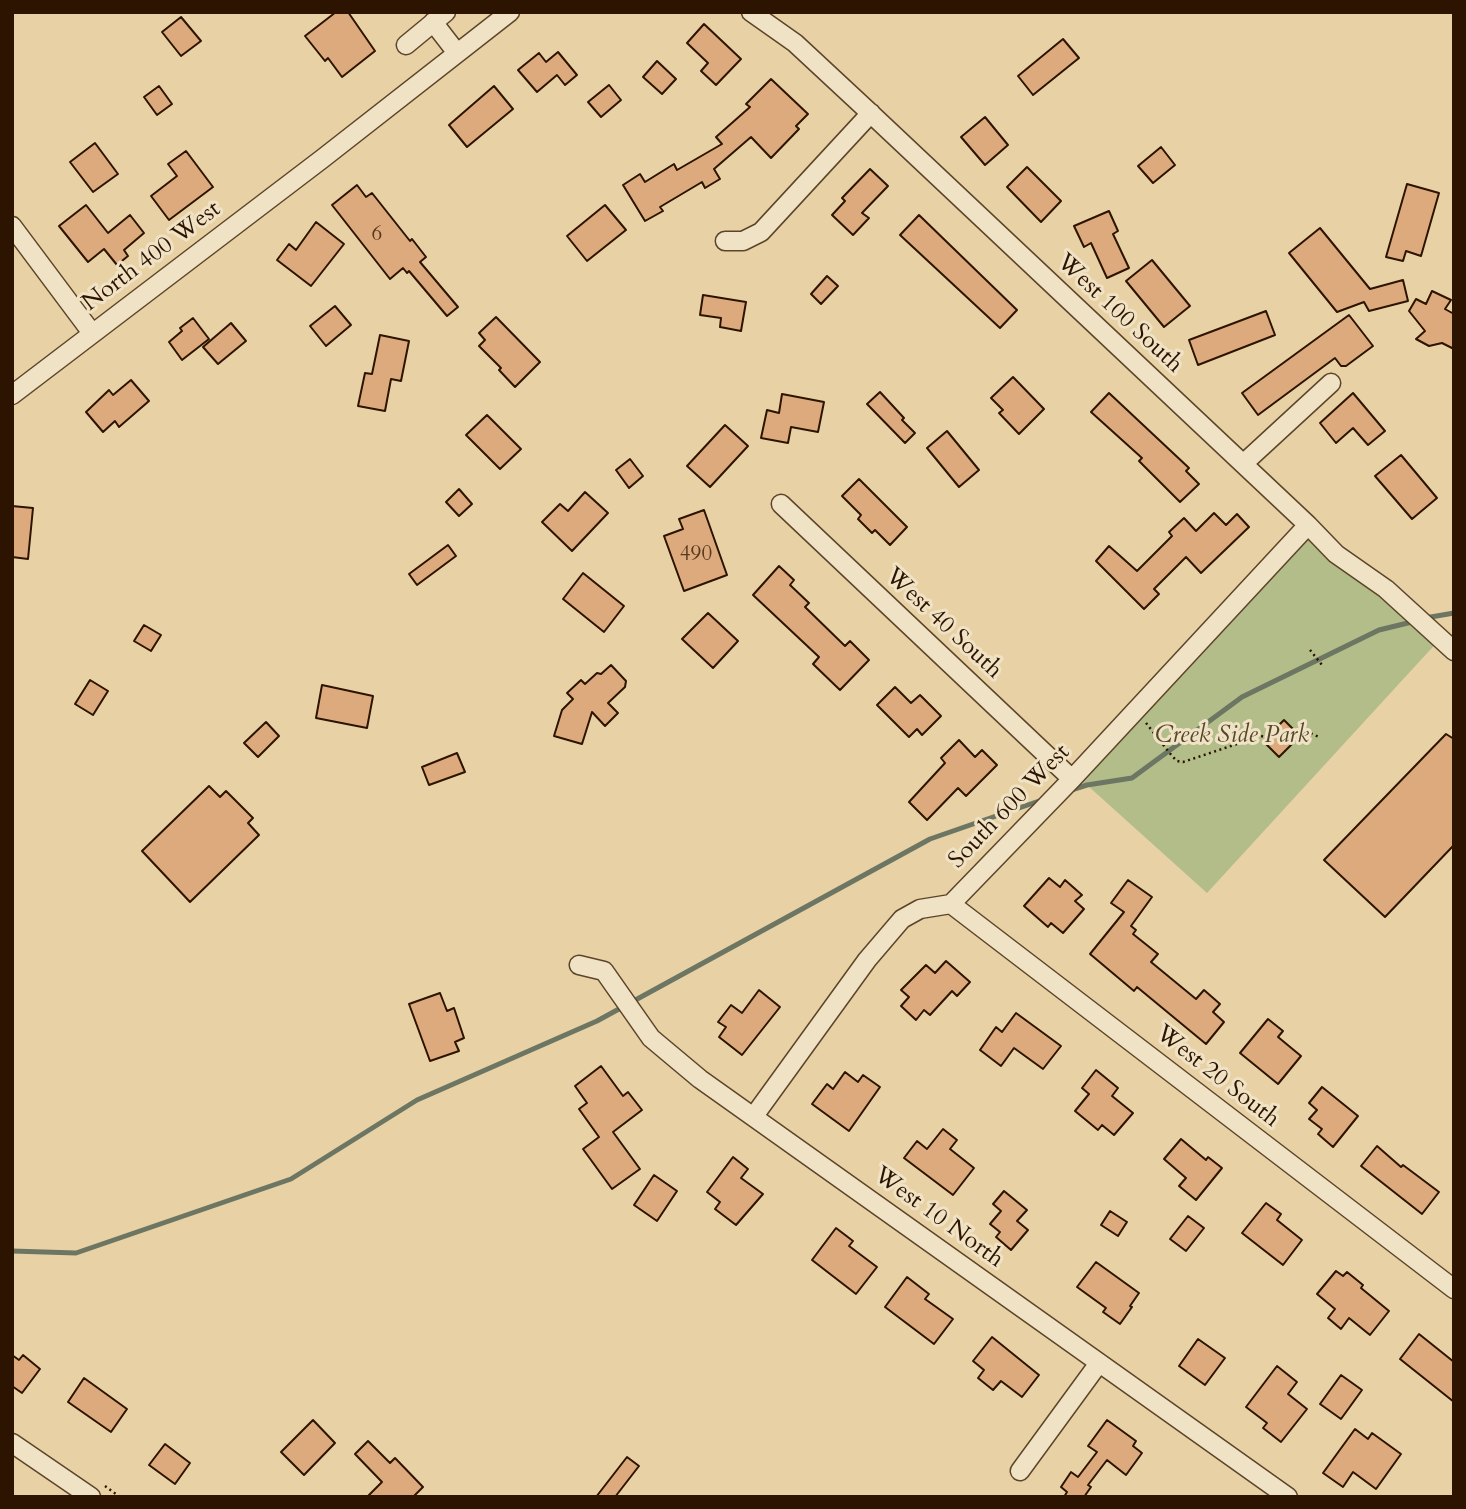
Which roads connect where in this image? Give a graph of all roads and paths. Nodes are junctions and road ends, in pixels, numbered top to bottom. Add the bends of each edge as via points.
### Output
1 (510, 12) edge
2 (751, 12) edge
3 (440, 17) edge
4 (406, 45) dead end
5 (457, 54) junction
6 (871, 113) junction
7 (12, 226) edge
8 (725, 241) dead end
9 (92, 333) junction
10 (1331, 383) dead end
11 (12, 395) edge
12 (1243, 464) junction
13 (781, 504) dead end
14 (1308, 525) junction
15 (1310, 650) dead end
16 (1454, 651) edge
17 (1322, 665) dead end
18 (1146, 723) dead end
19 (1296, 732) dead end
20 (1266, 737) dead end
21 (1319, 737) dead end
22 (1072, 779) junction
23 (951, 904) junction
24 (579, 965) dead end
25 (754, 1116) junction
26 (1454, 1289) edge
27 (1099, 1363) junction
28 (12, 1443) edge
29 (1020, 1471) dead end
30 (92, 1497) edge
31 (1288, 1497) edge

1 - 5 street, North 400 West
2 - 6 street, West 100 South via 795,43
3 - 4 street
3 - 5 street
5 - 9 street, North 400 West
6 - 8 street via 761,232 743,241
6 - 12 street, West 100 South
7 - 9 street
9 - 11 street, North 400 West
10 - 12 street
12 - 14 street, West 100 South
13 - 22 street, West 40 South
14 - 16 street, West 100 South via 1336,554 1386,589
14 - 22 street, South 600 West
15 - 17 path
18 - 20 path via 1172,756 1183,762
19 - 21 path via 1301,729
22 - 23 street, South 600 West
23 - 25 street, South 600 West via 920,909 902,919
23 - 26 street, West 20 South
24 - 25 street, West 10 North via 604,971 651,1038
25 - 27 street, West 10 North
27 - 29 street
27 - 31 street, West 10 North
28 - 30 street

